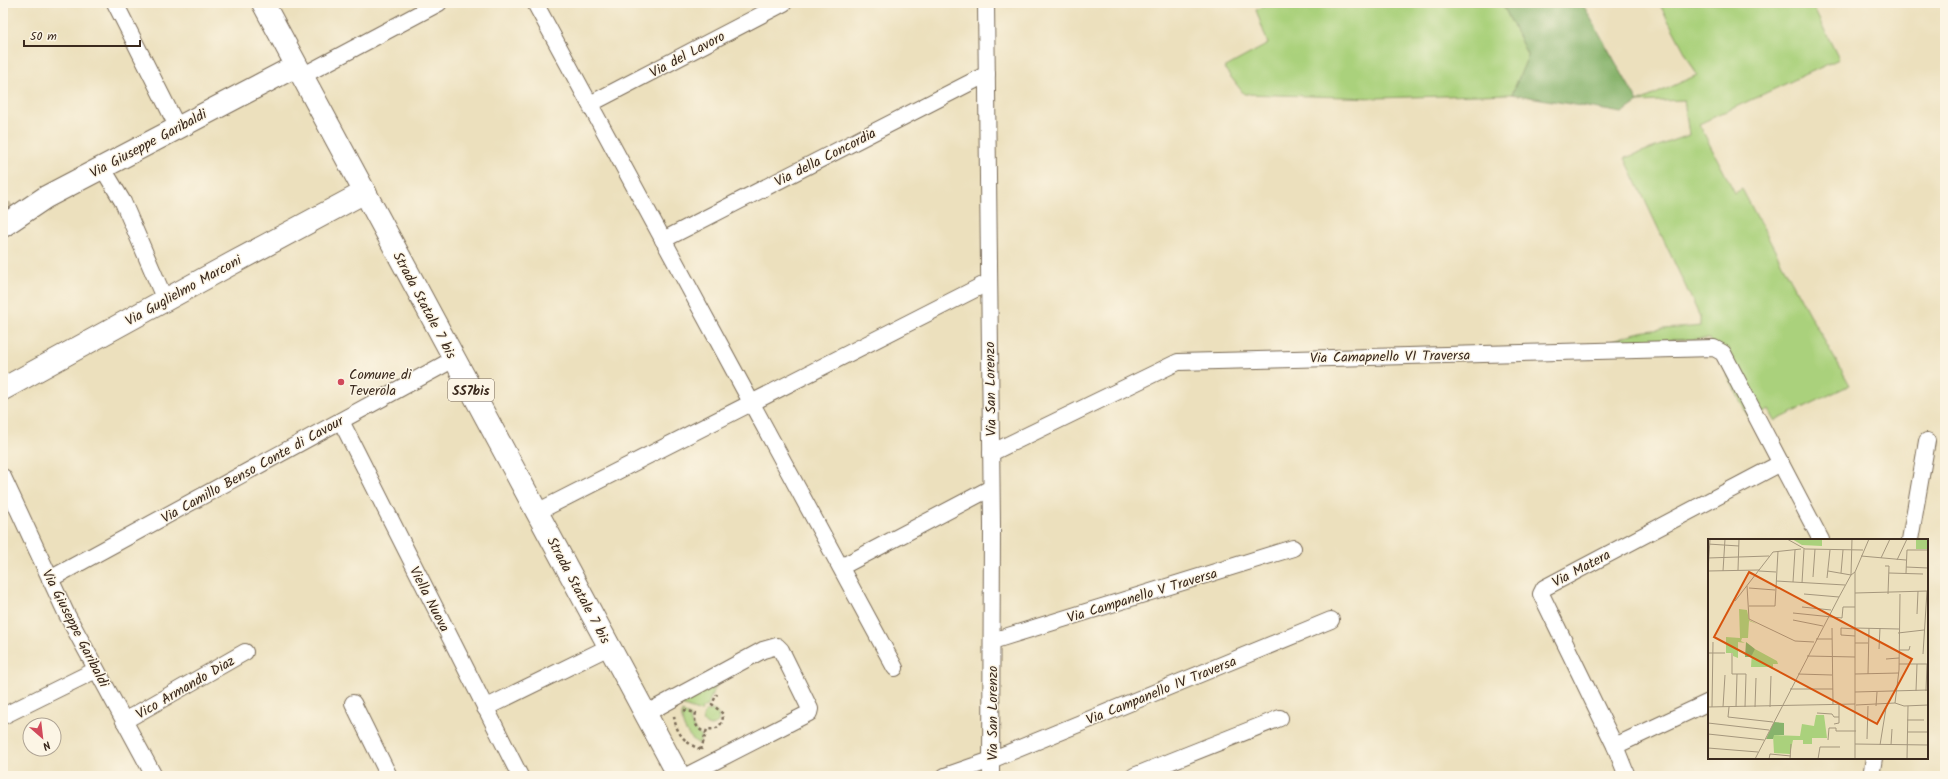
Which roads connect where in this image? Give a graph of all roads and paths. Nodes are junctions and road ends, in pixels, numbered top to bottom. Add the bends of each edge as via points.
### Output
1 (115, 3) edge
2 (263, 3) edge
3 (439, 3) edge
4 (535, 3) edge
5 (784, 3) edge
6 (986, 3) edge
7 (299, 71) junction
8 (987, 74) junction
9 (590, 104) junction
10 (178, 128) junction
11 (102, 167) junction
12 (364, 192) junction
13 (6, 219) edge
14 (663, 240) junction
15 (989, 282) junction
16 (165, 300) junction
17 (454, 359) junction
18 (3, 389) edge
19 (752, 403) junction
20 (341, 421) junction
21 (1927, 441) dead end
22 (991, 453) junction
23 (1781, 463) junction
24 (3, 477) edge
25 (992, 488) junction
26 (537, 512) junction
27 (1820, 539) edge
28 (1910, 539) edge
29 (1293, 548) dead end
30 (841, 567) junction
31 (50, 579) junction
32 (1331, 620) dead end
33 (992, 641) junction
34 (609, 647) junction
35 (245, 652) dead end
36 (895, 668) dead end
37 (96, 670) junction
38 (718, 691) dead end
39 (1708, 702) edge
40 (353, 703) dead end
41 (485, 708) junction
42 (682, 710) dead end
43 (675, 713) dead end
44 (645, 714) junction
45 (3, 716) edge
46 (1280, 718) dead end
47 (124, 721) junction
48 (706, 733) junction
49 (1615, 746) junction
50 (701, 750) junction
51 (706, 751) dead end
52 (1874, 759) edge
53 (992, 760) junction
54 (154, 776) edge
55 (389, 776) edge
56 (520, 776) edge
57 (679, 776) edge
58 (686, 776) edge
59 (945, 776) edge
60 (991, 776) edge
61 (1134, 776) edge
62 (1627, 776) edge
63 (1871, 776) edge

1 - 10 street
2 - 7 main road, Strada Statale 7 bis / SS7bis
3 - 7 street
4 - 9 street
5 - 9 street, Via del Lavoro
6 - 8 street, Via San Lorenzo
7 - 10 main road, Via Giuseppe Garibaldi
7 - 12 main road, Strada Statale 7 bis / SS7bis
8 - 14 street, Via della Concordia
8 - 15 street, Via San Lorenzo
9 - 14 street
10 - 11 main road, Via Giuseppe Garibaldi
11 - 13 main road, Via Giuseppe Garibaldi
11 - 16 street via 122,202
12 - 16 main road, Via Guglielmo Marconi
12 - 17 main road, Strada Statale 7 bis / SS7bis
14 - 19 street
15 - 19 street
15 - 22 street, Via San Lorenzo
16 - 18 main road, Via Guglielmo Marconi
17 - 20 street, Via Camillo Benso Conte di Cavour
17 - 26 main road, Strada Statale 7 bis / SS7bis
19 - 26 street
19 - 30 street
20 - 31 street, Via Camillo Benso Conte di Cavour
20 - 41 street, Viella Nuova
21 - 28 street
22 - 23 street, Via Camapnello VI Traversa via 1178,362 1714,348 1723,353
22 - 25 street, Via San Lorenzo
23 - 27 street, Via Camapnello VI Traversa
23 - 49 street, Via Matera via 1544,588 1541,594
24 - 31 street, Via Giuseppe Garibaldi
25 - 30 street
25 - 33 street, Via San Lorenzo
26 - 34 main road, Strada Statale 7 bis / SS7bis
29 - 33 street, Via Campanello V Traversa
30 - 36 street
31 - 37 street, Via Giuseppe Garibaldi
32 - 53 street, Via Campanello IV Traversa
33 - 53 street, Via San Lorenzo
34 - 41 street
34 - 44 main road, Strada Statale 7 bis / SS7bis
35 - 47 street, Vico Armando Diaz
37 - 45 street
37 - 47 street, Via Giuseppe Garibaldi
38 - 48 path via 712,704 723,714 723,720 720,726 714,730 707,729
39 - 49 street
40 - 55 street
41 - 56 street, Viella Nuova
42 - 48 path via 696,713 696,725
43 - 50 path via 677,726 686,743
44 - 57 main road, Strada Statale 7 bis / SS7bis
44 - 58 street via 763,650 777,646 781,650 810,709 809,713
46 - 61 street
47 - 54 street, Via Giuseppe Garibaldi
48 - 50 path
49 - 62 street, Via Matera
50 - 51 path
52 - 63 street
53 - 59 street, Via Campanello IV Traversa
53 - 60 street, Via San Lorenzo

